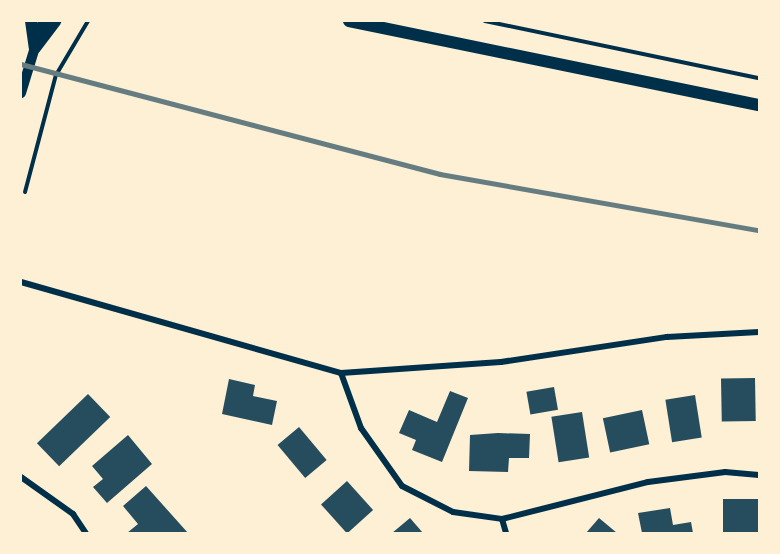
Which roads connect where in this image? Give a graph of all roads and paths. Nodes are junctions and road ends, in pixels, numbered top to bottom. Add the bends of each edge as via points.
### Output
1 (31, 21) edge
2 (43, 21) edge
3 (55, 21) edge
4 (88, 21) edge
5 (349, 21) edge
6 (485, 21) edge
7 (35, 48) junction
8 (759, 78) edge
9 (21, 93) edge
10 (759, 105) edge
11 (25, 192) dead end
12 (21, 282) edge
13 (759, 332) edge
14 (341, 373) junction
15 (759, 475) edge
16 (21, 477) edge
17 (502, 519) junction
18 (86, 533) edge
19 (506, 533) edge

1 - 7 main road
2 - 7 street
3 - 7 main road
4 - 11 path via 56,75
5 - 10 main road
6 - 8 path
7 - 9 street
12 - 14 street
13 - 14 street via 667,337 501,362
14 - 17 street via 361,428 402,486 453,512
15 - 17 street via 725,472 648,482
16 - 18 street via 73,514
17 - 19 street

